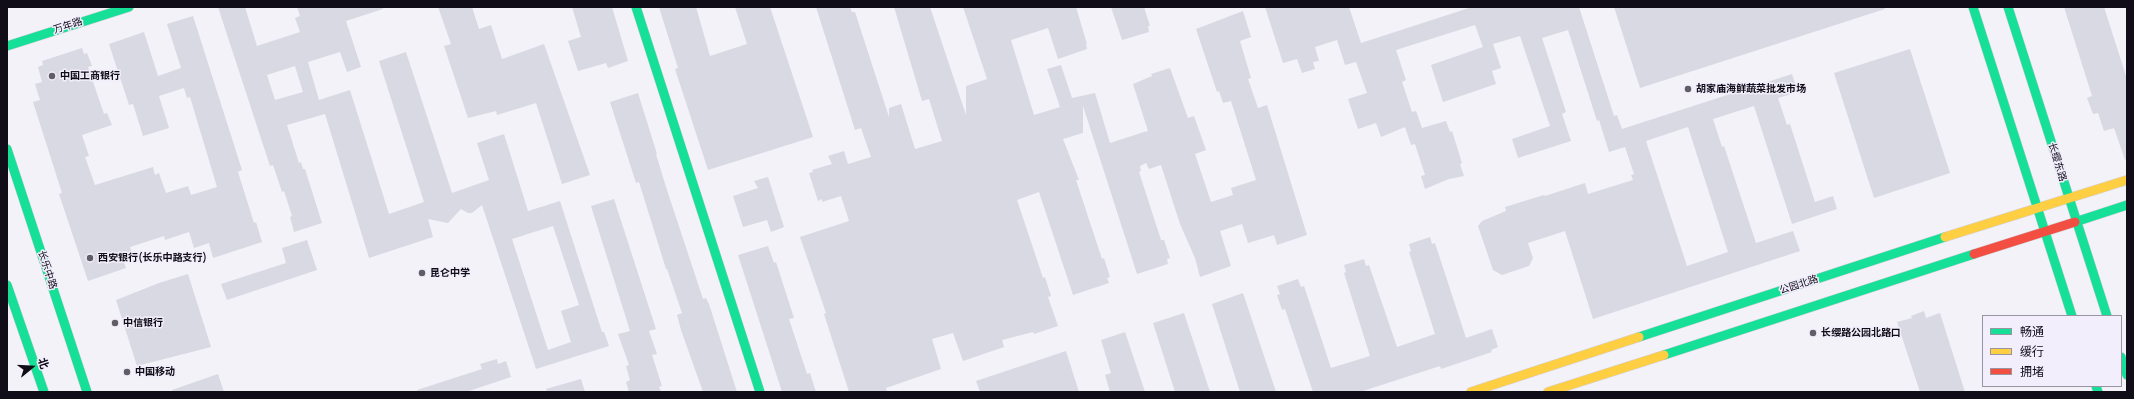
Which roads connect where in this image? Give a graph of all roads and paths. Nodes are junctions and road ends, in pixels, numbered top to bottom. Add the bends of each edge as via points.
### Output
1 (129, 7) edge
2 (636, 7) edge
3 (1974, 7) edge
4 (2008, 7) edge
5 (7, 46) edge
6 (7, 149) edge
7 (2127, 180) edge
8 (2068, 199) junction
9 (2127, 205) edge
10 (2037, 207) junction
11 (2076, 221) junction
12 (2045, 232) junction
13 (7, 285) edge
14 (2072, 315) edge
15 (2107, 315) edge
16 (2122, 360) edge
17 (2127, 375) edge
18 (44, 392) edge
19 (87, 392) edge
20 (760, 392) edge
21 (1471, 392) edge
22 (1548, 392) edge

1 - 5 main road, 万年路
2 - 20 main road
3 - 10 main road
4 - 8 main road, 长缨东路
6 - 19 main road, 长乐中路
7 - 8 main road, 公园北路
8 - 10 main road, 公园北路
8 - 11 main road, 长缨东路
9 - 11 main road
10 - 12 main road
10 - 21 main road, 公园北路
11 - 12 main road
11 - 15 main road, 长缨东路
12 - 14 main road
12 - 22 main road
13 - 18 main road
16 - 17 main road

